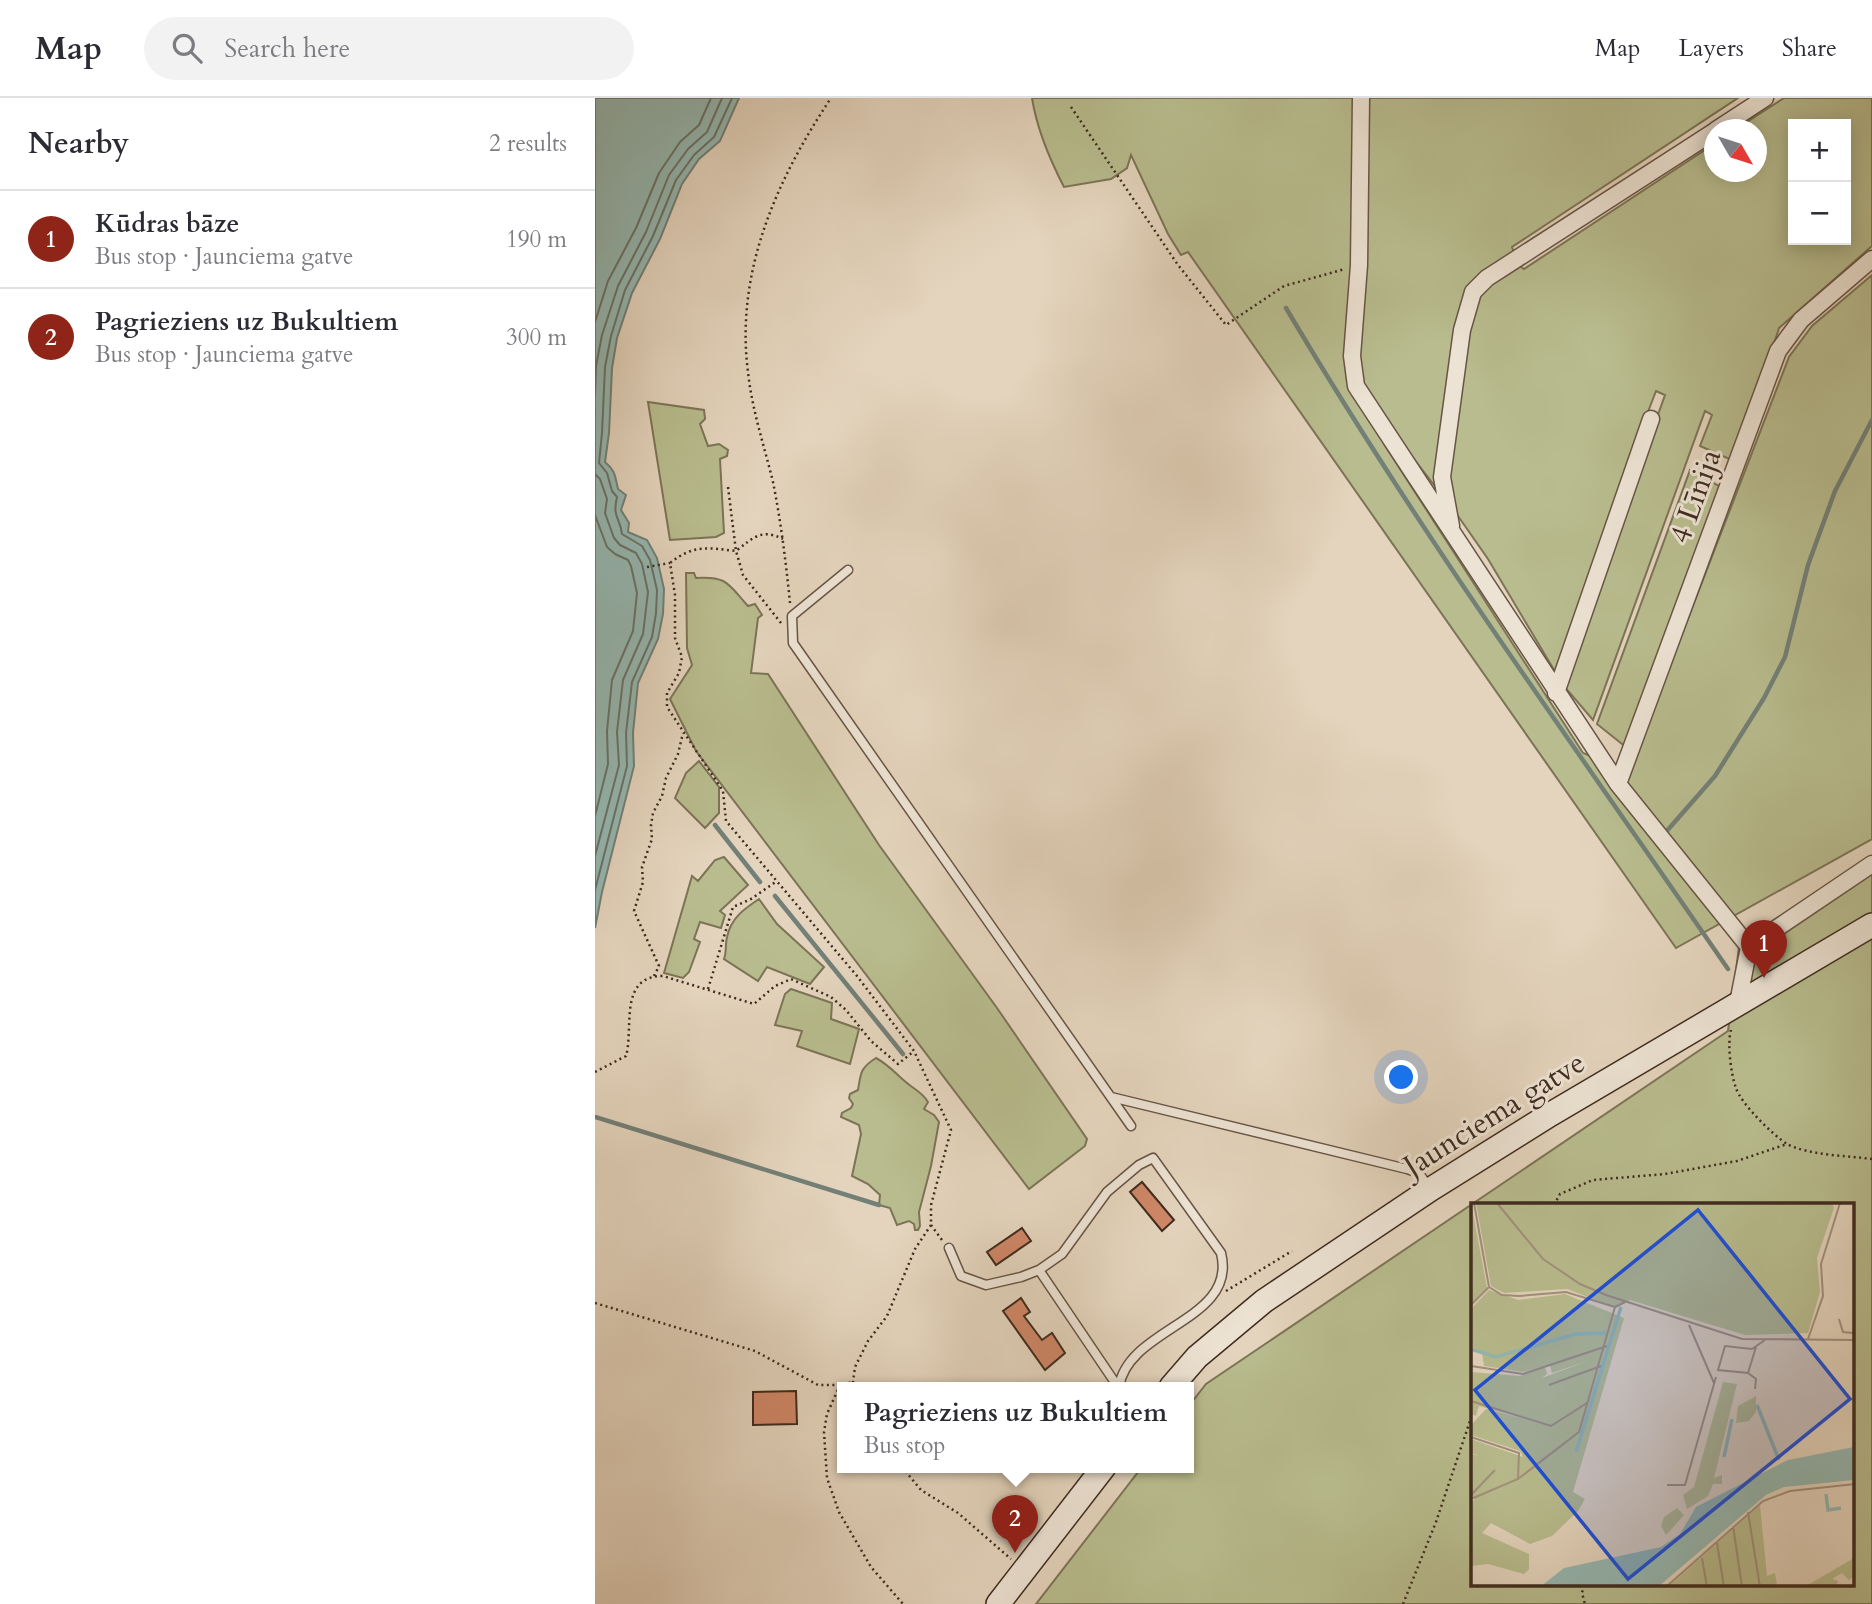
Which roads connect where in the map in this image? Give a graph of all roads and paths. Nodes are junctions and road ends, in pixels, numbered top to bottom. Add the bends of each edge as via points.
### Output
1 (831, 98) edge
2 (1361, 98) edge
3 (1765, 98) edge
4 (1071, 107) dead end
5 (1732, 119) edge
6 (1704, 137) edge
7 (1872, 259) edge
8 (1359, 265) junction
9 (1651, 419) dead end
10 (728, 487) dead end
11 (1452, 531) junction
12 (783, 539) junction
13 (736, 551) junction
14 (670, 563) junction
15 (647, 567) dead end
16 (848, 570) dead end
17 (775, 615) dead end
18 (792, 615) junction
19 (1556, 693) junction
20 (684, 733) junction
21 (1618, 784) junction
22 (1872, 864) edge
23 (777, 881) junction
24 (1872, 925) edge
25 (1749, 947) junction
26 (654, 976) junction
27 (708, 989) junction
28 (1738, 1003) junction
29 (914, 1051) junction
30 (595, 1072) edge
31 (1111, 1097) junction
32 (1131, 1126) dead end
33 (1787, 1144) junction
34 (1410, 1158) dead end
35 (1872, 1159) edge
36 (1407, 1169) junction
37 (1431, 1189) junction
38 (1555, 1203) edge
39 (930, 1225) junction
40 (949, 1248) joint
41 (1292, 1251) dead end
42 (1039, 1270) junction
43 (595, 1303) edge
44 (1205, 1305) junction
45 (853, 1382) edge
46 (1115, 1382) edge
47 (1120, 1382) edge
48 (1175, 1382) edge
49 (837, 1385) edge
50 (837, 1392) edge
51 (1471, 1418) edge
52 (907, 1473) edge
53 (1099, 1473) edge
54 (1024, 1570) junction
55 (1584, 1586) edge
56 (903, 1604) edge
57 (998, 1604) edge
58 (1403, 1604) edge
59 (1585, 1604) edge

1 - 12 path via 783,177 763,227 745,324 748,372
2 - 8 street
3 - 5 street
4 - 8 path via 1178,265 1226,325 1284,286
6 - 11 street via 1487,278 1473,292 1462,330 1442,477
7 - 21 street, 4 Līnija via 1801,320 1779,351
8 - 11 street via 1352,356 1356,386
9 - 19 street
10 - 13 path
11 - 19 street
12 - 13 path via 772,533 757,535
12 - 18 path
13 - 14 path via 703,547
13 - 17 path via 743,575
14 - 15 path
14 - 20 path via 675,638 682,657 667,693 667,707
16 - 18 lane
18 - 31 lane via 793,643
19 - 21 street
20 - 23 path via 723,791 726,821
20 - 26 path via 653,813 652,839 634,911 657,957 659,967
21 - 25 street
22 - 25 street
23 - 27 path via 733,907
23 - 29 path
24 - 28 main road, Jaunciema gatve
25 - 28 street
26 - 27 path
26 - 30 path via 636,990 626,1056
27 - 29 path via 754,1004 791,979 831,997 898,1064
28 - 33 path via 1728,1039 1736,1090
28 - 37 main road, Jaunciema gatve
29 - 39 path via 951,1130
31 - 32 lane
31 - 36 lane
33 - 35 path
33 - 38 path via 1737,1161 1593,1180 1560,1194
34 - 36 lane
36 - 37 lane via 1419,1173
37 - 48 main road, Jaunciema gatve via 1264,1301 1197,1357
39 - 40 path
39 - 45 path via 887,1316 867,1340
40 - 42 lane via 961,1276 986,1286
41 - 44 path
42 - 44 lane via 1062,1254 1107,1192 1153,1158 1221,1253 1224,1266 1218,1286
42 - 46 lane
43 - 49 path via 755,1351 818,1385
44 - 47 lane via 1135,1353
50 - 56 path via 824,1432 827,1478 839,1512 871,1567
51 - 58 path
52 - 54 path via 921,1490 978,1529
53 - 54 main road
54 - 57 main road
55 - 59 path

